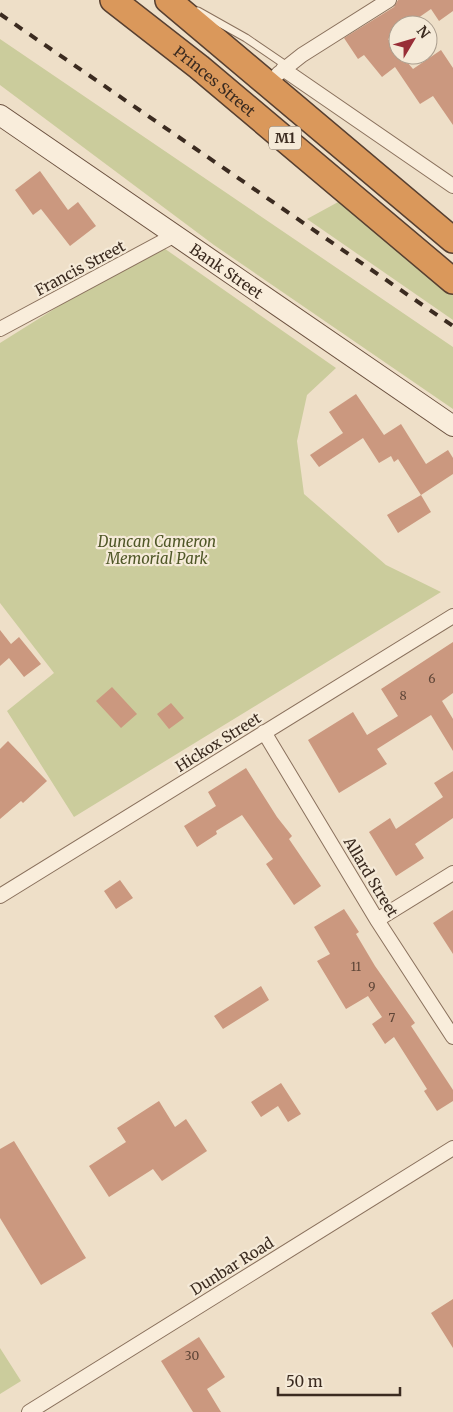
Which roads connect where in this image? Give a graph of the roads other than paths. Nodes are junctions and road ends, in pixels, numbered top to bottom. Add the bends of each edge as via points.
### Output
1 (113, 0) edge
2 (168, 0) edge
3 (175, 0) edge
4 (389, 0) edge
5 (279, 72) junction
6 (246, 106) junction
7 (0, 115) edge
8 (453, 186) edge
9 (174, 235) junction
10 (453, 240) edge
11 (453, 281) edge
12 (0, 329) edge
13 (453, 426) edge
14 (453, 616) edge
15 (264, 732) junction
16 (453, 873) edge
17 (0, 896) edge
18 (377, 920) junction
19 (453, 1037) edge
20 (453, 1148) edge
21 (32, 1411) edge

1 - 6 highway, Princes Street / M1
2 - 5 highway, M1
3 - 5 lane via 246,38
4 - 5 street
5 - 6 highway
5 - 8 street
5 - 10 highway, M1
6 - 11 highway, Princes Street / M1
7 - 9 main road, Bank Street
9 - 12 street, Francis Street
9 - 13 main road, Bank Street
14 - 15 street, Hickox Street
15 - 17 street, Hickox Street
15 - 18 street, Allard Street
16 - 18 street
18 - 19 street, Allard Street
20 - 21 street, Dunbar Road

